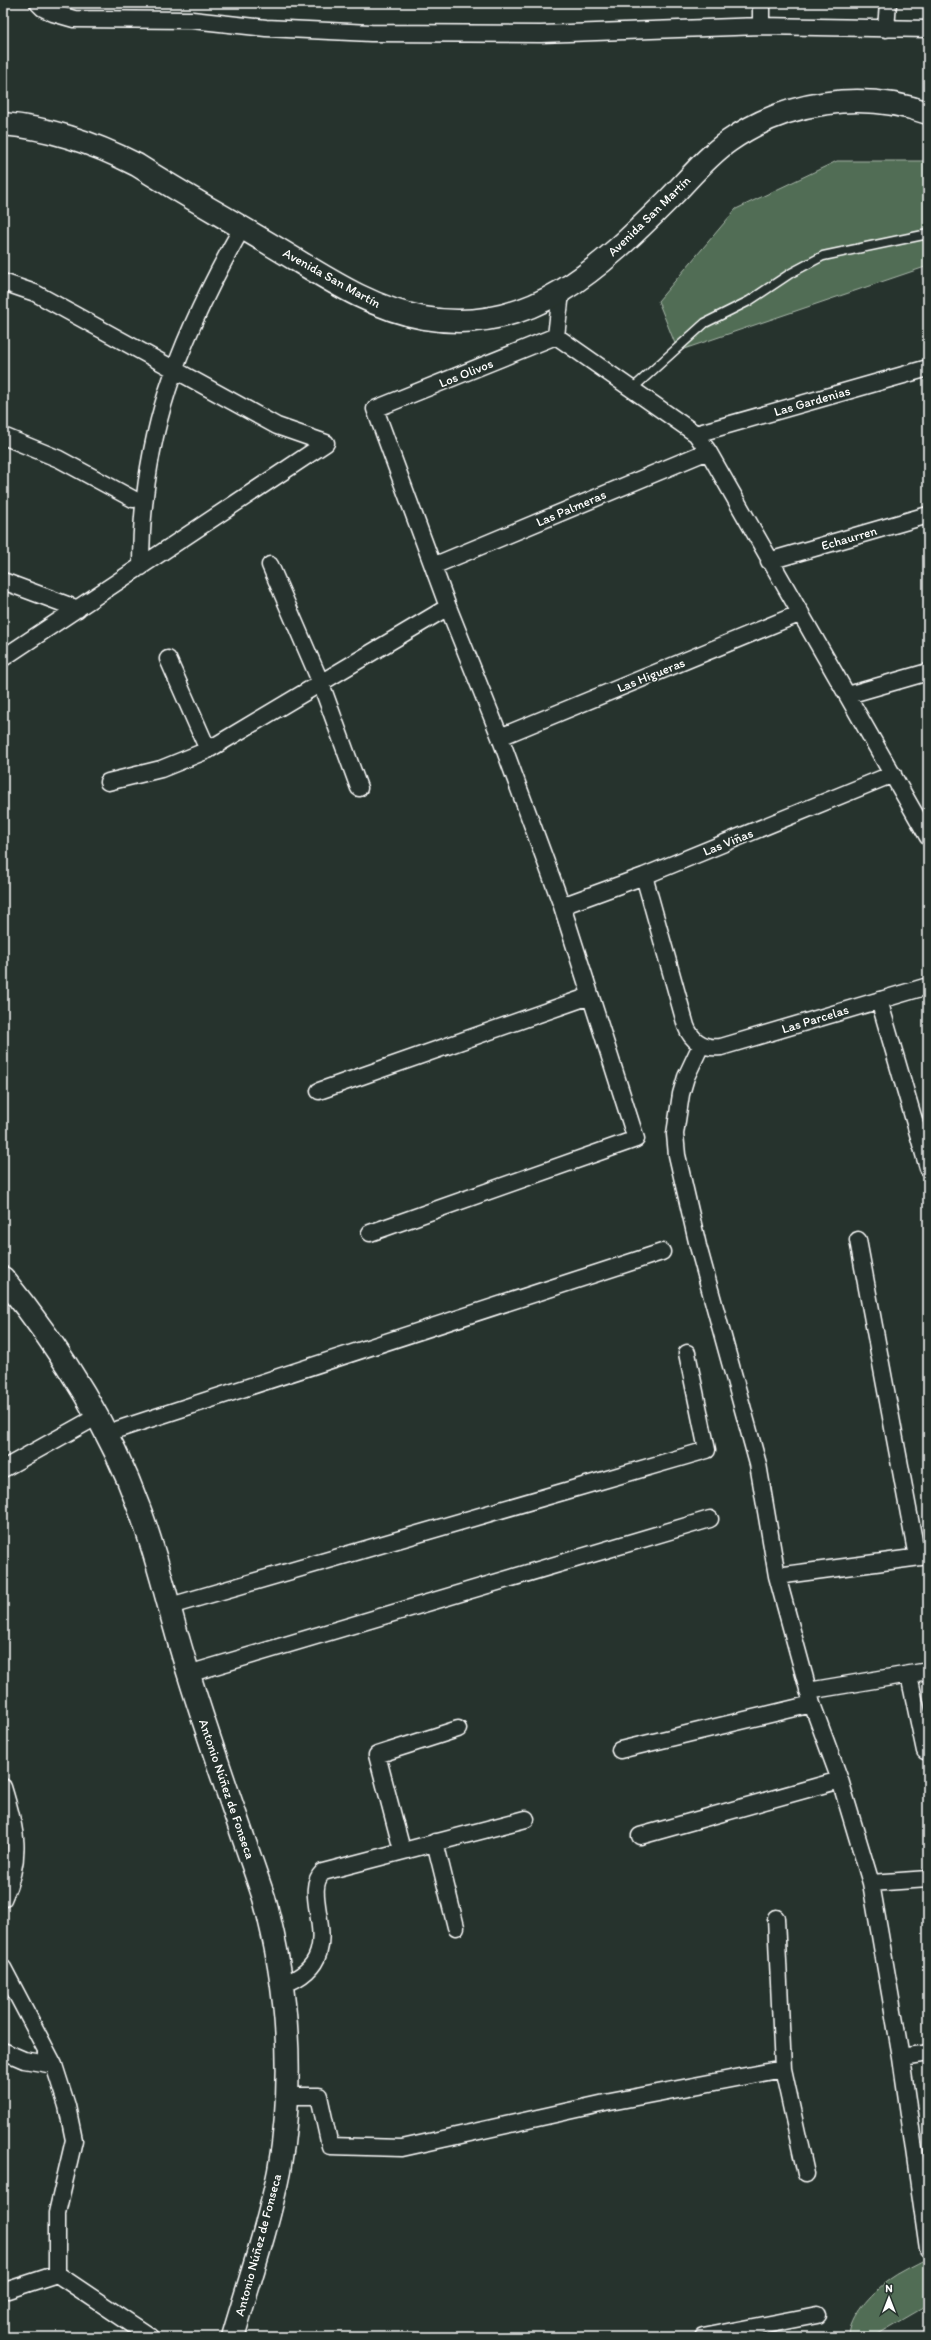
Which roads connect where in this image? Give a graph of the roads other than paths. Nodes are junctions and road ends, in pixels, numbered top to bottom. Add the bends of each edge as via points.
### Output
1 (38, 3) edge
2 (761, 3) edge
3 (888, 3) edge
4 (761, 26) junction
5 (886, 29) junction
6 (928, 29) edge
7 (928, 113) edge
8 (3, 124) edge
9 (242, 228) junction
10 (928, 234) edge
11 (3, 282) edge
12 (561, 293) junction
13 (556, 336) junction
14 (928, 368) edge
15 (174, 369) junction
16 (632, 389) junction
17 (696, 434) junction
18 (3, 436) edge
19 (708, 451) junction
20 (133, 499) dead end
21 (928, 515) edge
22 (769, 561) junction
23 (270, 565) dead end
24 (434, 566) junction
25 (140, 567) junction
26 (3, 581) edge
27 (448, 607) junction
28 (78, 609) junction
29 (801, 612) junction
30 (3, 658) edge
31 (168, 659) dead end
32 (928, 672) edge
33 (320, 682) junction
34 (848, 695) junction
35 (500, 737) junction
36 (208, 750) junction
37 (893, 774) junction
38 (108, 782) dead end
39 (359, 788) dead end
40 (926, 830) edge
41 (644, 876) junction
42 (562, 906) junction
43 (928, 986) edge
44 (590, 996) junction
45 (879, 1000) junction
46 (701, 1045) junction
47 (318, 1090) dead end
48 (928, 1168) edge
49 (370, 1232) dead end
50 (858, 1240) dead end
51 (662, 1252) dead end
52 (3, 1278) edge
53 (687, 1353) dead end
54 (102, 1424) junction
55 (3, 1469) edge
56 (710, 1519) dead end
57 (922, 1557) edge
58 (777, 1576) junction
59 (170, 1606) junction
60 (928, 1671) edge
61 (188, 1674) junction
62 (909, 1675) junction
63 (810, 1698) junction
64 (458, 1729) dead end
65 (620, 1750) dead end
66 (925, 1751) dead end
67 (840, 1780) junction
68 (3, 1787) edge
69 (526, 1819) dead end
70 (640, 1836) dead end
71 (435, 1842) junction
72 (402, 1850) junction
73 (928, 1879) edge
74 (871, 1883) junction
75 (3, 1898) edge
76 (776, 1918) dead end
77 (456, 1927) dead end
78 (3, 1968) edge
79 (282, 1985) junction
80 (3, 2051) edge
81 (928, 2054) edge
82 (901, 2057) junction
83 (54, 2065) junction
84 (783, 2069) junction
85 (287, 2096) junction
86 (806, 2174) dead end
87 (928, 2249) edge
88 (57, 2274) junction
89 (5, 2292) edge
90 (818, 2315) dead end
91 (151, 2337) edge
92 (233, 2337) edge
93 (704, 2337) edge

1 - 4 street via 53,13 74,19 192,20 266,28 371,33 541,34
2 - 4 street
3 - 5 street
4 - 5 street
5 - 6 street
7 - 12 main road, Avenida San Martín via 892,104 842,101 793,110 769,119 728,142 711,156 671,198 597,267
8 - 9 main road, Avenida San Martín via 50,131 109,151
9 - 12 main road, Avenida San Martín via 361,298 405,314 450,320 481,319 518,311
9 - 15 street via 202,302
10 - 16 lane via 823,256 791,273 749,301 705,323
11 - 15 street via 35,293
12 - 13 street
13 - 16 street
13 - 24 street, Los Olivos via 376,410
14 - 17 street, Las Gardenias
15 - 25 street via 157,421 146,477
15 - 25 street via 277,426 326,443
16 - 17 street
17 - 19 street
18 - 20 street via 59,459
19 - 22 street
19 - 24 street, Las Palmeras
21 - 22 street, Echaurren
22 - 29 street
23 - 33 street
24 - 27 street
25 - 28 street
26 - 28 street
27 - 33 street
27 - 35 street
28 - 30 street
29 - 34 street
29 - 35 street, Las Higueras
31 - 36 street
32 - 34 street
33 - 36 street
33 - 39 street
34 - 37 street
35 - 42 street
36 - 38 street via 161,769
37 - 40 street
37 - 41 street, Las Viñas
41 - 42 street, Las Viñas
41 - 46 street via 686,1026 694,1040
42 - 44 street
43 - 45 street, Las Parcelas
44 - 47 street
44 - 49 street via 636,1139
45 - 46 street, Las Parcelas via 721,1046
45 - 48 street
46 - 58 street via 681,1094 676,1127 677,1155 698,1246 758,1464
50 - 57 street
51 - 54 street
52 - 54 main road, Antonio Núñez de Fonseca via 59,1351
53 - 59 street via 707,1450
54 - 55 street
54 - 59 main road, Antonio Núñez de Fonseca via 140,1509
56 - 61 street
57 - 58 street
58 - 63 street
59 - 61 main road, Antonio Núñez de Fonseca
60 - 62 street
61 - 79 main road, Antonio Núñez de Fonseca via 264,1898
62 - 63 street
62 - 66 street
63 - 65 street
63 - 67 street
64 - 72 street via 377,1755
67 - 70 street
67 - 74 street
68 - 75 street via 14,1826 16,1856 12,1878
69 - 71 street
71 - 72 street
71 - 77 street
72 - 79 street via 327,1869 319,1875 316,1889 321,1934 316,1957 302,1975
73 - 74 street
74 - 82 street
76 - 84 street
78 - 83 street
79 - 85 main road, Antonio Núñez de Fonseca via 287,2044
80 - 83 street via 24,2060
81 - 82 street
82 - 87 street
83 - 88 street via 74,2140 57,2213
84 - 85 street via 605,2103 402,2148 330,2146 319,2096
84 - 86 street
85 - 92 main road, Antonio Núñez de Fonseca via 280,2163 271,2207
88 - 89 street
88 - 91 street
90 - 93 street

